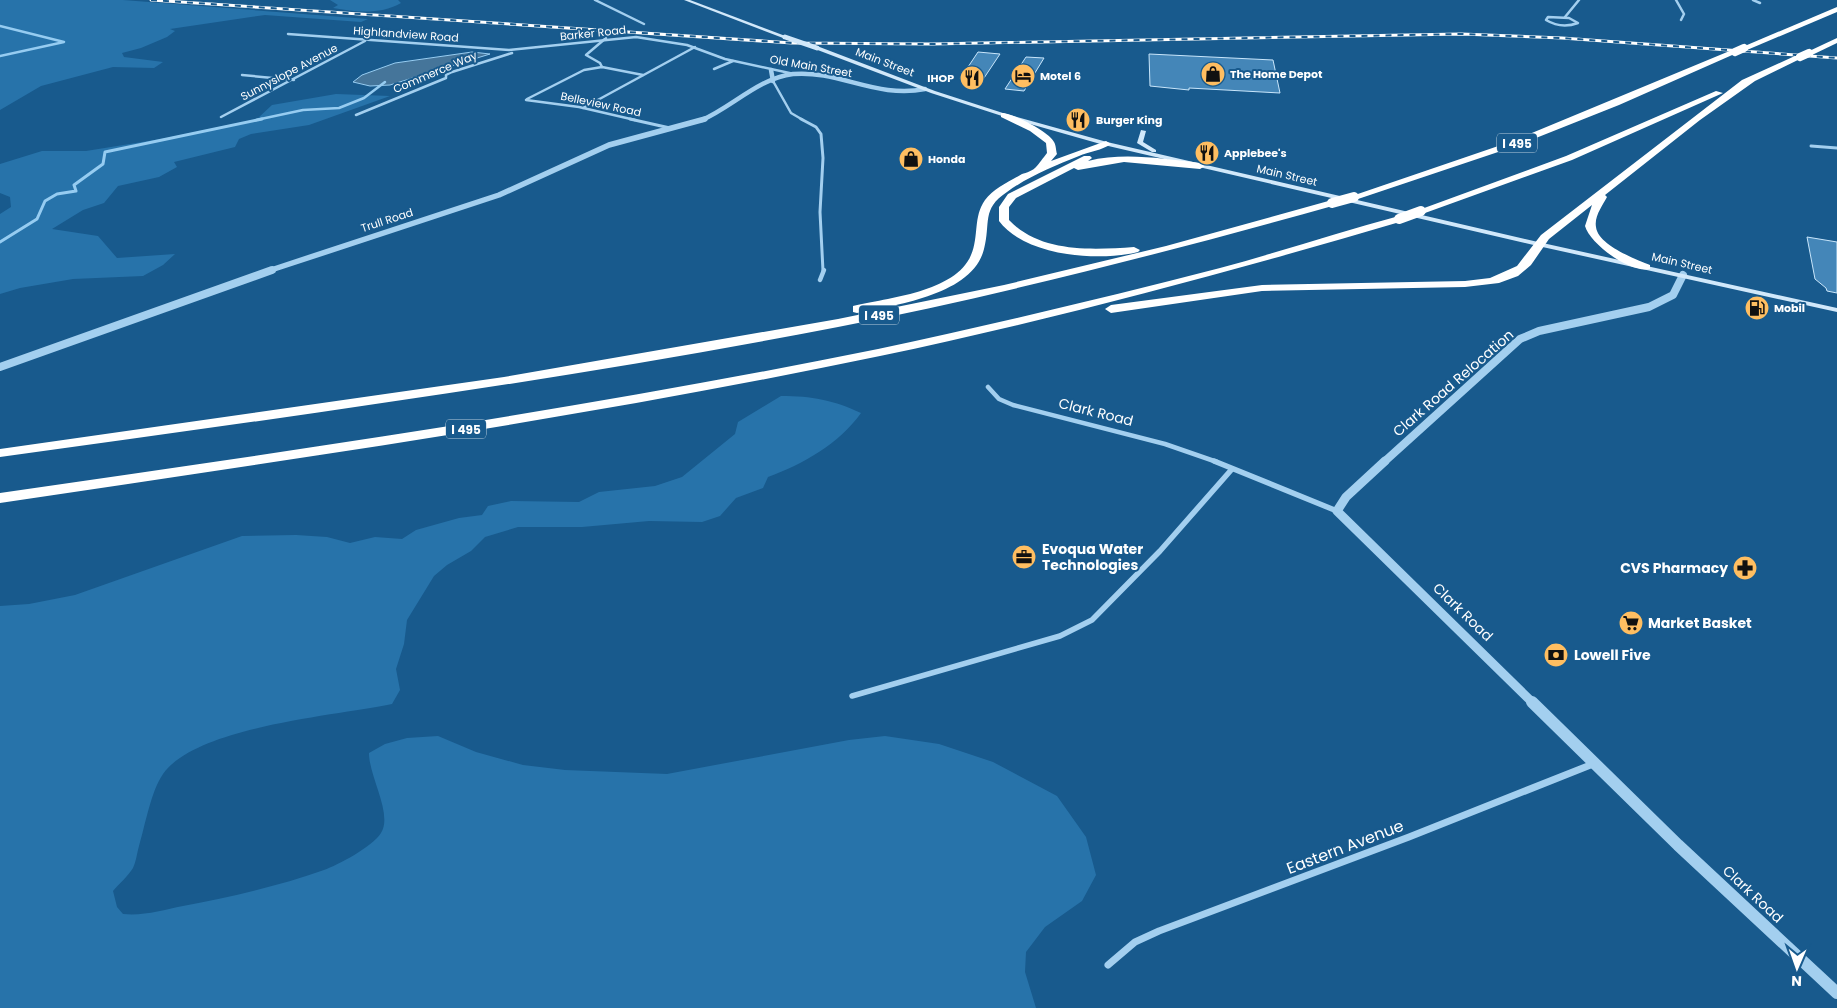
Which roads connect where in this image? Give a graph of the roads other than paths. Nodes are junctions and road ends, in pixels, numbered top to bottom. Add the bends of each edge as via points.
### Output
1 (595, 0) edge
2 (686, 0) edge
3 (1580, 0) edge
4 (1676, 0) edge
5 (1753, 0) edge
6 (1760, 3) dead end
7 (1837, 8) edge
8 (1565, 18) junction
9 (1681, 20) dead end
10 (644, 24) dead end
11 (288, 34) dead end
12 (606, 38) junction
13 (365, 40) junction
14 (1837, 40) edge
15 (695, 47) junction
16 (522, 50) junction
17 (733, 61) junction
18 (602, 68) junction
19 (714, 69) dead end
20 (770, 70) junction
21 (794, 74) junction
22 (644, 75) junction
23 (242, 76) dead end
24 (1753, 78) junction
25 (295, 80) junction
26 (773, 81) junction
27 (925, 89) junction
28 (583, 108) junction
29 (356, 115) dead end
30 (1004, 115) junction
31 (222, 117) dead end
32 (671, 129) junction
33 (1142, 131) dead end
34 (1106, 144) junction
35 (1811, 146) dead end
36 (1837, 148) edge
37 (1200, 166) junction
38 (1030, 174) junction
39 (1058, 174) junction
40 (1605, 192) junction
41 (1224, 234) junction
42 (1538, 244) junction
43 (1646, 267) junction
44 (1682, 275) junction
45 (820, 280) dead end
46 (1837, 310) edge
47 (929, 343) junction
48 (0, 368) edge
49 (532, 378) junction
50 (988, 387) dead end
51 (0, 453) edge
52 (1232, 469) junction
53 (0, 498) edge
54 (1337, 512) junction
55 (852, 696) dead end
56 (1596, 762) junction
57 (1108, 965) dead end
58 (1837, 993) edge

1 - 10 street
2 - 27 main road, Main Street, bridge
3 - 8 street
4 - 9 street via 1684,14
5 - 6 street
7 - 41 highway, I 495, bridge via 1522,141 1332,203
8 - 8 street via 1578,23 1560,25 1546,20 1550,17
11 - 13 street, Highlandview Road
12 - 15 street, Barker Road via 636,37
12 - 16 street, Barker Road
12 - 18 street via 586,55 600,63
13 - 16 street, Highlandview Road
13 - 25 street, Sunnyslope Avenue
14 - 24 highway, I 495
15 - 17 street, Old Main Street
15 - 22 street
16 - 29 street, Commerce Way via 452,72 446,78
17 - 19 street
17 - 20 street, Old Main Street
18 - 22 street
18 - 28 street, Belleview Road via 578,73 526,100
20 - 21 street, Old Main Street
20 - 26 street
21 - 26 street, Trull Road
21 - 27 street, Old Main Street via 902,93
22 - 28 street
23 - 25 street
24 - 40 highway
24 - 47 highway, I 495, bridge via 1606,144 1399,219 1192,280
25 - 31 street, Sunnyslope Avenue
26 - 32 street, Trull Road via 711,116
26 - 45 street via 790,112 816,127 821,134 820,212 824,269
27 - 30 main road, Main Street
28 - 32 street, Belleview Road
30 - 34 main road, Main Street
30 - 38 highway via 1033,129 1051,144 1053,151 1050,157
32 - 48 street, Trull Road via 610,145 499,195 307,257
33 - 37 main road via 1139,139 1143,146
34 - 37 main road, Main Street
34 - 38 highway via 1079,151
34 - 39 highway
35 - 36 street
37 - 39 highway via 1108,159
37 - 42 main road, Main Street
38 - 49 highway via 990,200 984,210 977,257 958,276 933,289 795,324
39 - 41 highway via 1018,193 1007,202 1003,216 1006,224 1032,241 1088,252 1141,249
40 - 42 highway
40 - 43 highway via 1591,221 1593,234 1614,252
41 - 49 highway, I 495 via 1033,282 912,308
42 - 43 main road, Main Street
42 - 47 highway via 1518,272 1489,281 1306,286 1208,294
43 - 44 main road, Main Street
44 - 46 main road, Main Street
44 - 54 street, Clark Road Relocation via 1674,295 1649,308 1539,331 1520,339 1346,497
47 - 53 highway, I 495 via 725,384 468,429
49 - 51 highway, I 495
50 - 52 street, Clark Road via 1002,400 1025,410 1165,444
52 - 54 street, Clark Road
52 - 55 street via 1160,551 1092,620 1060,636
54 - 56 street, Clark Road
56 - 57 street, Eastern Avenue via 1409,837 1159,931 1135,942
56 - 58 street, Clark Road via 1678,845

